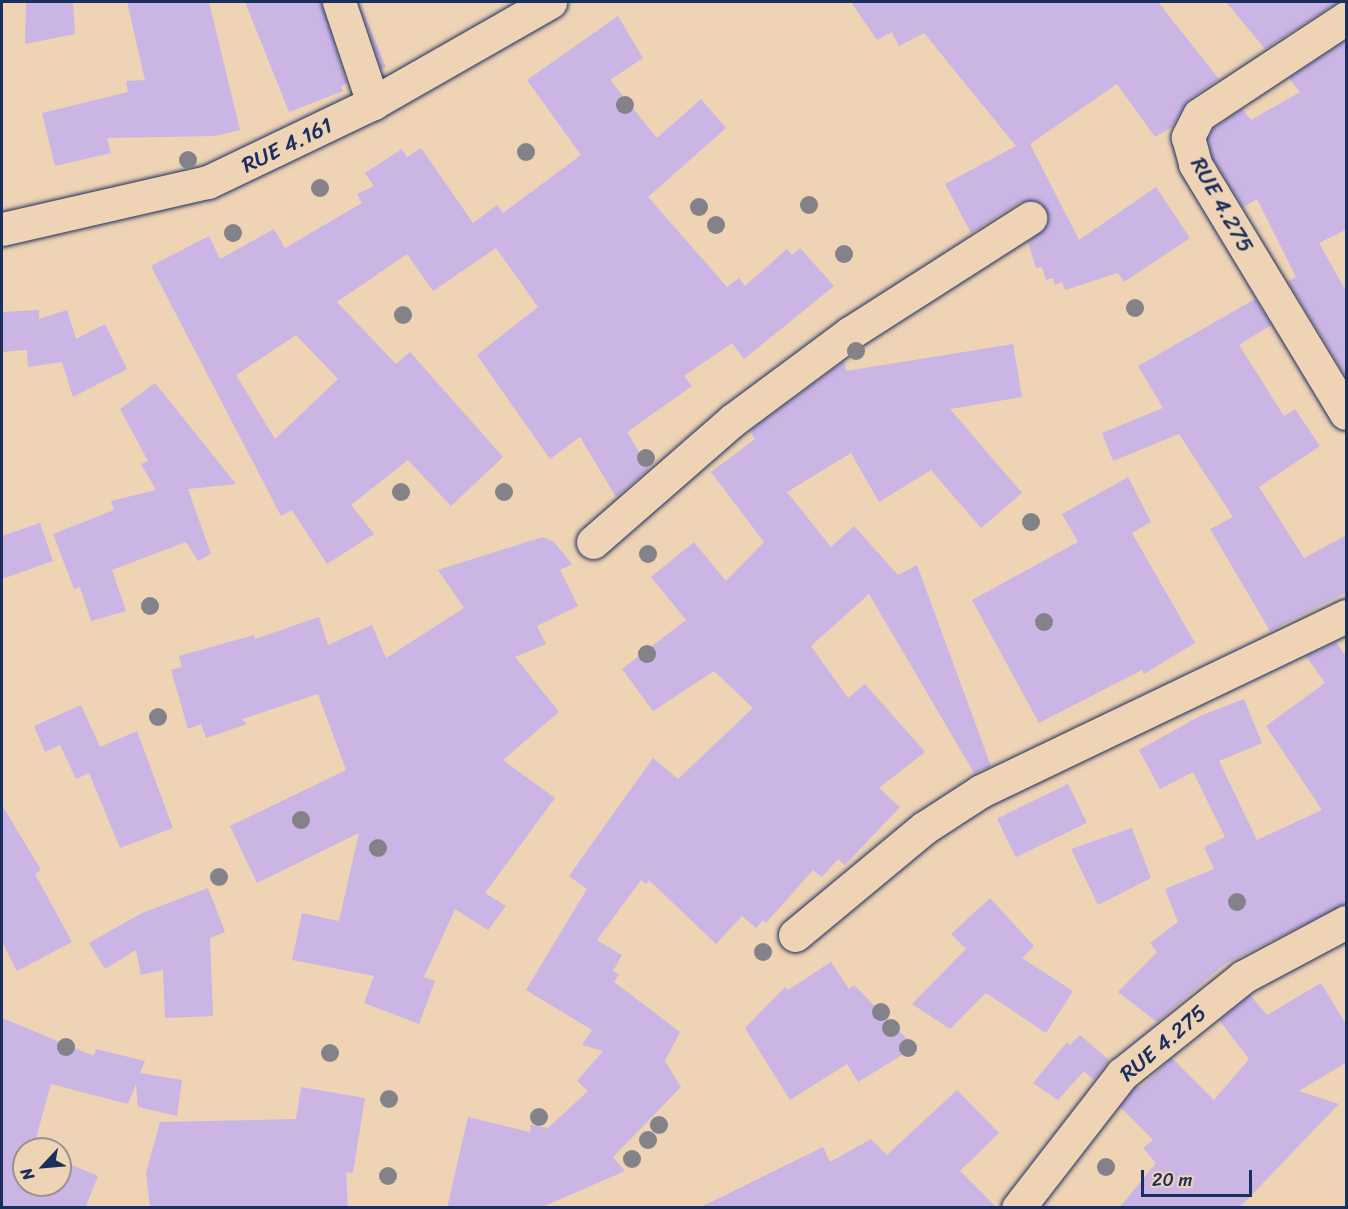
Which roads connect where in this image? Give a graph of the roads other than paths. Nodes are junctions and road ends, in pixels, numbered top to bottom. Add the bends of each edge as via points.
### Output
1 (339, 2) edge
2 (550, 2) edge
3 (1347, 18) edge
4 (373, 103) junction
5 (1030, 218) dead end
6 (2, 229) edge
7 (1347, 413) edge
8 (593, 542) dead end
9 (1347, 616) edge
10 (1347, 922) edge
11 (795, 935) dead end
12 (1018, 1208) edge

1 - 4 street
2 - 4 street, RUE 4.161
3 - 7 street, RUE 4.275 via 1199,115 1188,137 1195,164
4 - 6 street, RUE 4.161 via 208,182
5 - 8 street via 841,339 733,420
9 - 11 street via 981,791 924,828
10 - 12 street, RUE 4.275 via 1243,976 1122,1074

